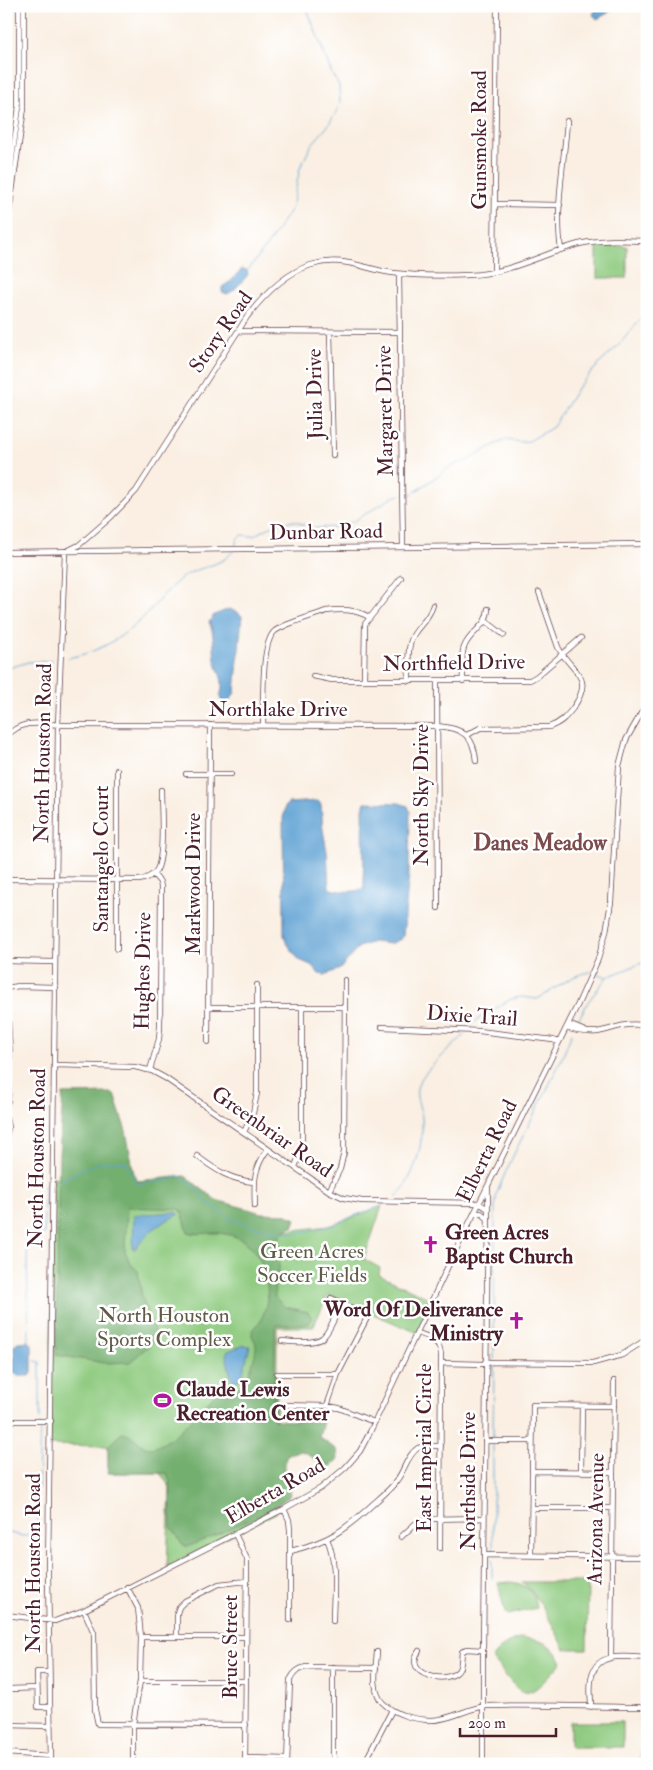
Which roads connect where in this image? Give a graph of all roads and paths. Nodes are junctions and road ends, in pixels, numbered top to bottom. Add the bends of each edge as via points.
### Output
1 (19, 6) edge
2 (24, 6) edge
3 (497, 8) dead end
4 (567, 122) dead end
5 (6, 200) edge
6 (494, 204) junction
7 (560, 205) junction
8 (6, 234) edge
9 (647, 241) edge
10 (561, 250) junction
11 (494, 272) junction
12 (398, 274) junction
13 (239, 330) junction
14 (330, 332) junction
15 (399, 332) junction
16 (333, 455) dead end
17 (647, 544) edge
18 (403, 547) junction
19 (6, 552) edge
20 (65, 552) junction
21 (401, 578) dead end
22 (539, 592) dead end
23 (433, 605) dead end
24 (488, 609) dead end
25 (369, 617) junction
26 (486, 622) junction
27 (504, 635) dead end
28 (581, 638) dead end
29 (561, 654) junction
30 (313, 676) dead end
31 (364, 680) junction
32 (409, 681) junction
33 (438, 681) junction
34 (463, 681) junction
35 (647, 703) edge
36 (58, 725) junction
37 (210, 725) junction
38 (263, 725) junction
39 (437, 726) junction
40 (466, 735) junction
41 (6, 737) edge
42 (476, 761) dead end
43 (117, 770) dead end
44 (186, 774) dead end
45 (210, 774) junction
46 (231, 774) dead end
47 (161, 790) dead end
48 (153, 874) junction
49 (6, 879) edge
50 (57, 880) junction
51 (117, 880) junction
52 (438, 908) dead end
53 (117, 949) dead end
54 (6, 961) edge
55 (56, 962) junction
56 (344, 980) dead end
57 (257, 985) dead end
58 (56, 987) junction
59 (6, 988) edge
60 (209, 1007) junction
61 (344, 1007) junction
62 (257, 1008) junction
63 (302, 1008) junction
64 (6, 1014) edge
65 (567, 1026) junction
66 (647, 1026) edge
67 (382, 1027) dead end
68 (8, 1033) edge
69 (208, 1042) dead end
70 (559, 1042) junction
71 (54, 1065) junction
72 (150, 1070) junction
73 (7, 1103) edge
74 (6, 1118) edge
75 (244, 1132) junction
76 (6, 1136) edge
77 (268, 1149) junction
78 (197, 1156) dead end
79 (294, 1167) junction
80 (254, 1182) junction
81 (488, 1186) junction
82 (329, 1192) junction
83 (479, 1202) junction
84 (254, 1206) dead end
85 (488, 1209) junction
86 (474, 1213) junction
87 (487, 1218) junction
88 (331, 1298) dead end
89 (341, 1302) junction
90 (418, 1332) junction
91 (647, 1339) edge
92 (282, 1341) dead end
93 (441, 1363) junction
94 (485, 1363) junction
95 (277, 1374) dead end
96 (338, 1374) junction
97 (614, 1381) dead end
98 (278, 1405) dead end
99 (327, 1406) junction
100 (582, 1406) junction
101 (614, 1406) junction
102 (6, 1421) edge
103 (51, 1422) junction
104 (374, 1422) junction
105 (485, 1441) junction
106 (532, 1441) junction
107 (441, 1446) junction
108 (532, 1471) junction
109 (581, 1472) junction
110 (613, 1472) junction
111 (284, 1508) junction
112 (532, 1508) junction
113 (612, 1508) junction
114 (440, 1518) junction
115 (484, 1518) junction
116 (235, 1534) junction
117 (401, 1537) dead end
118 (327, 1539) junction
119 (440, 1548) dead end
120 (291, 1551) junction
121 (484, 1555) junction
122 (532, 1555) junction
123 (612, 1556) junction
124 (647, 1557) edge
125 (247, 1582) junction
126 (127, 1587) junction
127 (84, 1610) junction
128 (6, 1615) edge
129 (290, 1620) dead end
130 (49, 1621) junction
131 (333, 1621) dead end
132 (141, 1637) junction
133 (177, 1637) junction
134 (246, 1637) junction
135 (483, 1650) junction
136 (419, 1651) dead end
137 (377, 1652) dead end
138 (612, 1657) junction
139 (647, 1658) edge
140 (333, 1667) junction
141 (376, 1668) junction
142 (49, 1672) junction
143 (140, 1681) junction
144 (245, 1681) junction
145 (37, 1688) junction
146 (10, 1689) dead end
147 (484, 1706) junction
148 (50, 1707) junction
149 (591, 1707) junction
150 (647, 1707) edge
151 (392, 1710) junction
152 (133, 1724) junction
153 (246, 1724) junction
154 (6, 1725) edge
155 (50, 1726) junction
156 (6, 1753) edge
157 (50, 1756) junction
158 (368, 1756) junction
159 (245, 1758) junction
160 (287, 1761) edge
161 (51, 1764) edge
162 (133, 1764) edge
163 (245, 1764) edge
164 (339, 1764) edge
165 (364, 1764) edge
166 (381, 1764) edge
167 (484, 1764) edge

1 - 5 street via 19,108
2 - 8 street via 24,108
3 - 6 street, Gunsmoke Road
4 - 7 street
6 - 7 street
6 - 11 street, Gunsmoke Road
7 - 10 street
9 - 10 street, Story Road via 602,240
10 - 11 street, Story Road
11 - 12 street, Story Road via 464,276
12 - 13 street, Story Road via 348,262 312,265 276,286 255,307
12 - 15 street, Margaret Drive
13 - 14 street
13 - 20 street, Story Road via 136,491 112,517 79,545
14 - 15 street
14 - 16 street, Julia Drive
15 - 18 street, Margaret Drive
17 - 18 street, Dunbar Road
18 - 20 street, Dunbar Road
19 - 20 street, Dunbar Road
20 - 36 street, North Houston Road
21 - 25 street
22 - 29 street
23 - 32 street via 430,616 411,640
24 - 26 street
25 - 31 street via 364,629
25 - 38 street via 355,610 326,611 276,631 268,642 265,657
26 - 27 street
26 - 34 street via 465,646
28 - 29 street, Northfield Drive
29 - 34 street, Northfield Drive via 530,680
29 - 40 street via 579,674 583,687 566,718 549,727 480,728
30 - 31 street, Northfield Drive via 332,680
31 - 32 street, Northfield Drive
32 - 33 street, Northfield Drive
33 - 34 street, Northfield Drive
33 - 39 street, North Sky Drive
35 - 65 street, Elberta Road via 626,740 619,766 611,902 606,932 593,973
36 - 37 street, Northlake Drive
36 - 41 street, Northlake Drive via 22,724
36 - 50 street, North Houston Road
37 - 38 street, Northlake Drive
37 - 45 street, Markwood Drive
38 - 39 street, Northlake Drive
39 - 40 street, Northlake Drive via 460,730
39 - 52 street, North Sky Drive
40 - 42 street via 472,742
43 - 51 street, Santangelo Court
44 - 45 street
45 - 46 street
45 - 60 street, Markwood Drive
47 - 48 street via 161,857
48 - 51 street via 139,880
48 - 72 street, Hughes Drive via 161,887 160,1027
49 - 50 street
50 - 51 street
50 - 55 street, North Houston Road
51 - 53 street, Santangelo Court
54 - 55 street
55 - 58 street, North Houston Road
56 - 61 street
57 - 62 street
58 - 59 street
58 - 71 street, North Houston Road
60 - 62 street
60 - 69 street, Markwood Drive
61 - 63 street
61 - 82 street via 344,1152
62 - 63 street
62 - 75 street via 257,1093
63 - 79 street via 302,1137
64 - 68 street
65 - 66 street via 582,1032 597,1032 630,1024
65 - 70 street, Elberta Road
67 - 70 street, Dixie Trail via 479,1032
68 - 73 street
70 - 81 street, Elberta Road
71 - 72 street, Greenbriar Road via 127,1066
71 - 103 street, North Houston Road
72 - 75 street, Greenbriar Road
74 - 76 street
75 - 77 street, Greenbriar Road
77 - 79 street, Greenbriar Road
77 - 80 street via 257,1166
78 - 80 street via 229,1177
79 - 82 street, Greenbriar Road
80 - 84 street
81 - 83 street, Elberta Road
81 - 85 street, Northside Drive
82 - 83 street, Greenbriar Road via 362,1201
83 - 85 street
83 - 86 street, Elberta Road
85 - 87 street, Northside Drive
86 - 87 street via 481,1213
86 - 90 street, Elberta Road
87 - 94 street, Northside Drive
88 - 89 street
89 - 92 street via 321,1339
89 - 96 street via 368,1316
90 - 93 street, East Imperial Circle via 440,1346
90 - 104 street, Elberta Road
91 - 94 street via 622,1355 593,1363
93 - 94 street
93 - 107 street, East Imperial Circle
94 - 105 street, Northside Drive
95 - 96 street
96 - 99 street
97 - 101 street, Arizona Avenue
98 - 99 street
99 - 104 street
100 - 101 street
100 - 106 street via 533,1405
100 - 109 street
101 - 110 street, Arizona Avenue
102 - 103 street
103 - 130 street, North Houston Road
104 - 111 street, Elberta Road via 360,1451 345,1468 321,1488
105 - 106 street
105 - 115 street, Northside Drive
106 - 108 street
107 - 114 street, East Imperial Circle
107 - 118 street via 418,1448 393,1486
108 - 109 street
108 - 112 street
109 - 110 street
110 - 113 street, Arizona Avenue
111 - 116 street, Elberta Road
111 - 120 street via 289,1520
112 - 113 street
112 - 122 street
113 - 123 street, Arizona Avenue
114 - 115 street
114 - 117 street via 421,1521
114 - 119 street, East Imperial Circle
115 - 121 street, Northside Drive
116 - 125 street, Bruce Street via 247,1559
116 - 126 street, Elberta Road
118 - 120 street
118 - 131 street via 333,1558
120 - 129 street
121 - 122 street
121 - 135 street, Northside Drive
122 - 123 street
123 - 124 street
123 - 138 street, Arizona Avenue
125 - 133 street via 219,1584 185,1601 177,1613
125 - 134 street, Bruce Street
126 - 127 street, Elberta Road
126 - 132 street via 138,1608
127 - 130 street, Elberta Road via 56,1622
127 - 152 street via 94,1633 98,1724
128 - 130 street, Elberta Road
130 - 142 street, North Houston Road
132 - 133 street
132 - 143 street
133 - 134 street
134 - 144 street, Bruce Street
135 - 136 street via 462,1652 458,1671 433,1677 420,1672 415,1664
135 - 147 street, Northside Drive
137 - 141 street
138 - 139 street
138 - 149 street via 594,1668
140 - 141 street
140 - 160 street via 306,1667 293,1674 290,1680
140 - 164 street via 333,1752
141 - 151 street via 375,1688 382,1702
142 - 145 street via 37,1672
142 - 148 street, North Houston Road
143 - 144 street
143 - 152 street
144 - 153 street, Bruce Street
145 - 146 street
145 - 148 street via 38,1707
147 - 149 street
147 - 151 street via 432,1720 413,1718
147 - 167 street, Northside Drive
148 - 155 street, North Houston Road
149 - 150 street
151 - 158 street
152 - 153 street
152 - 162 street
153 - 159 street, Bruce Street
154 - 155 street
155 - 157 street, North Houston Road
156 - 157 street
157 - 161 street, North Houston Road
158 - 165 street
158 - 166 street
159 - 160 street
159 - 163 street, Bruce Street

